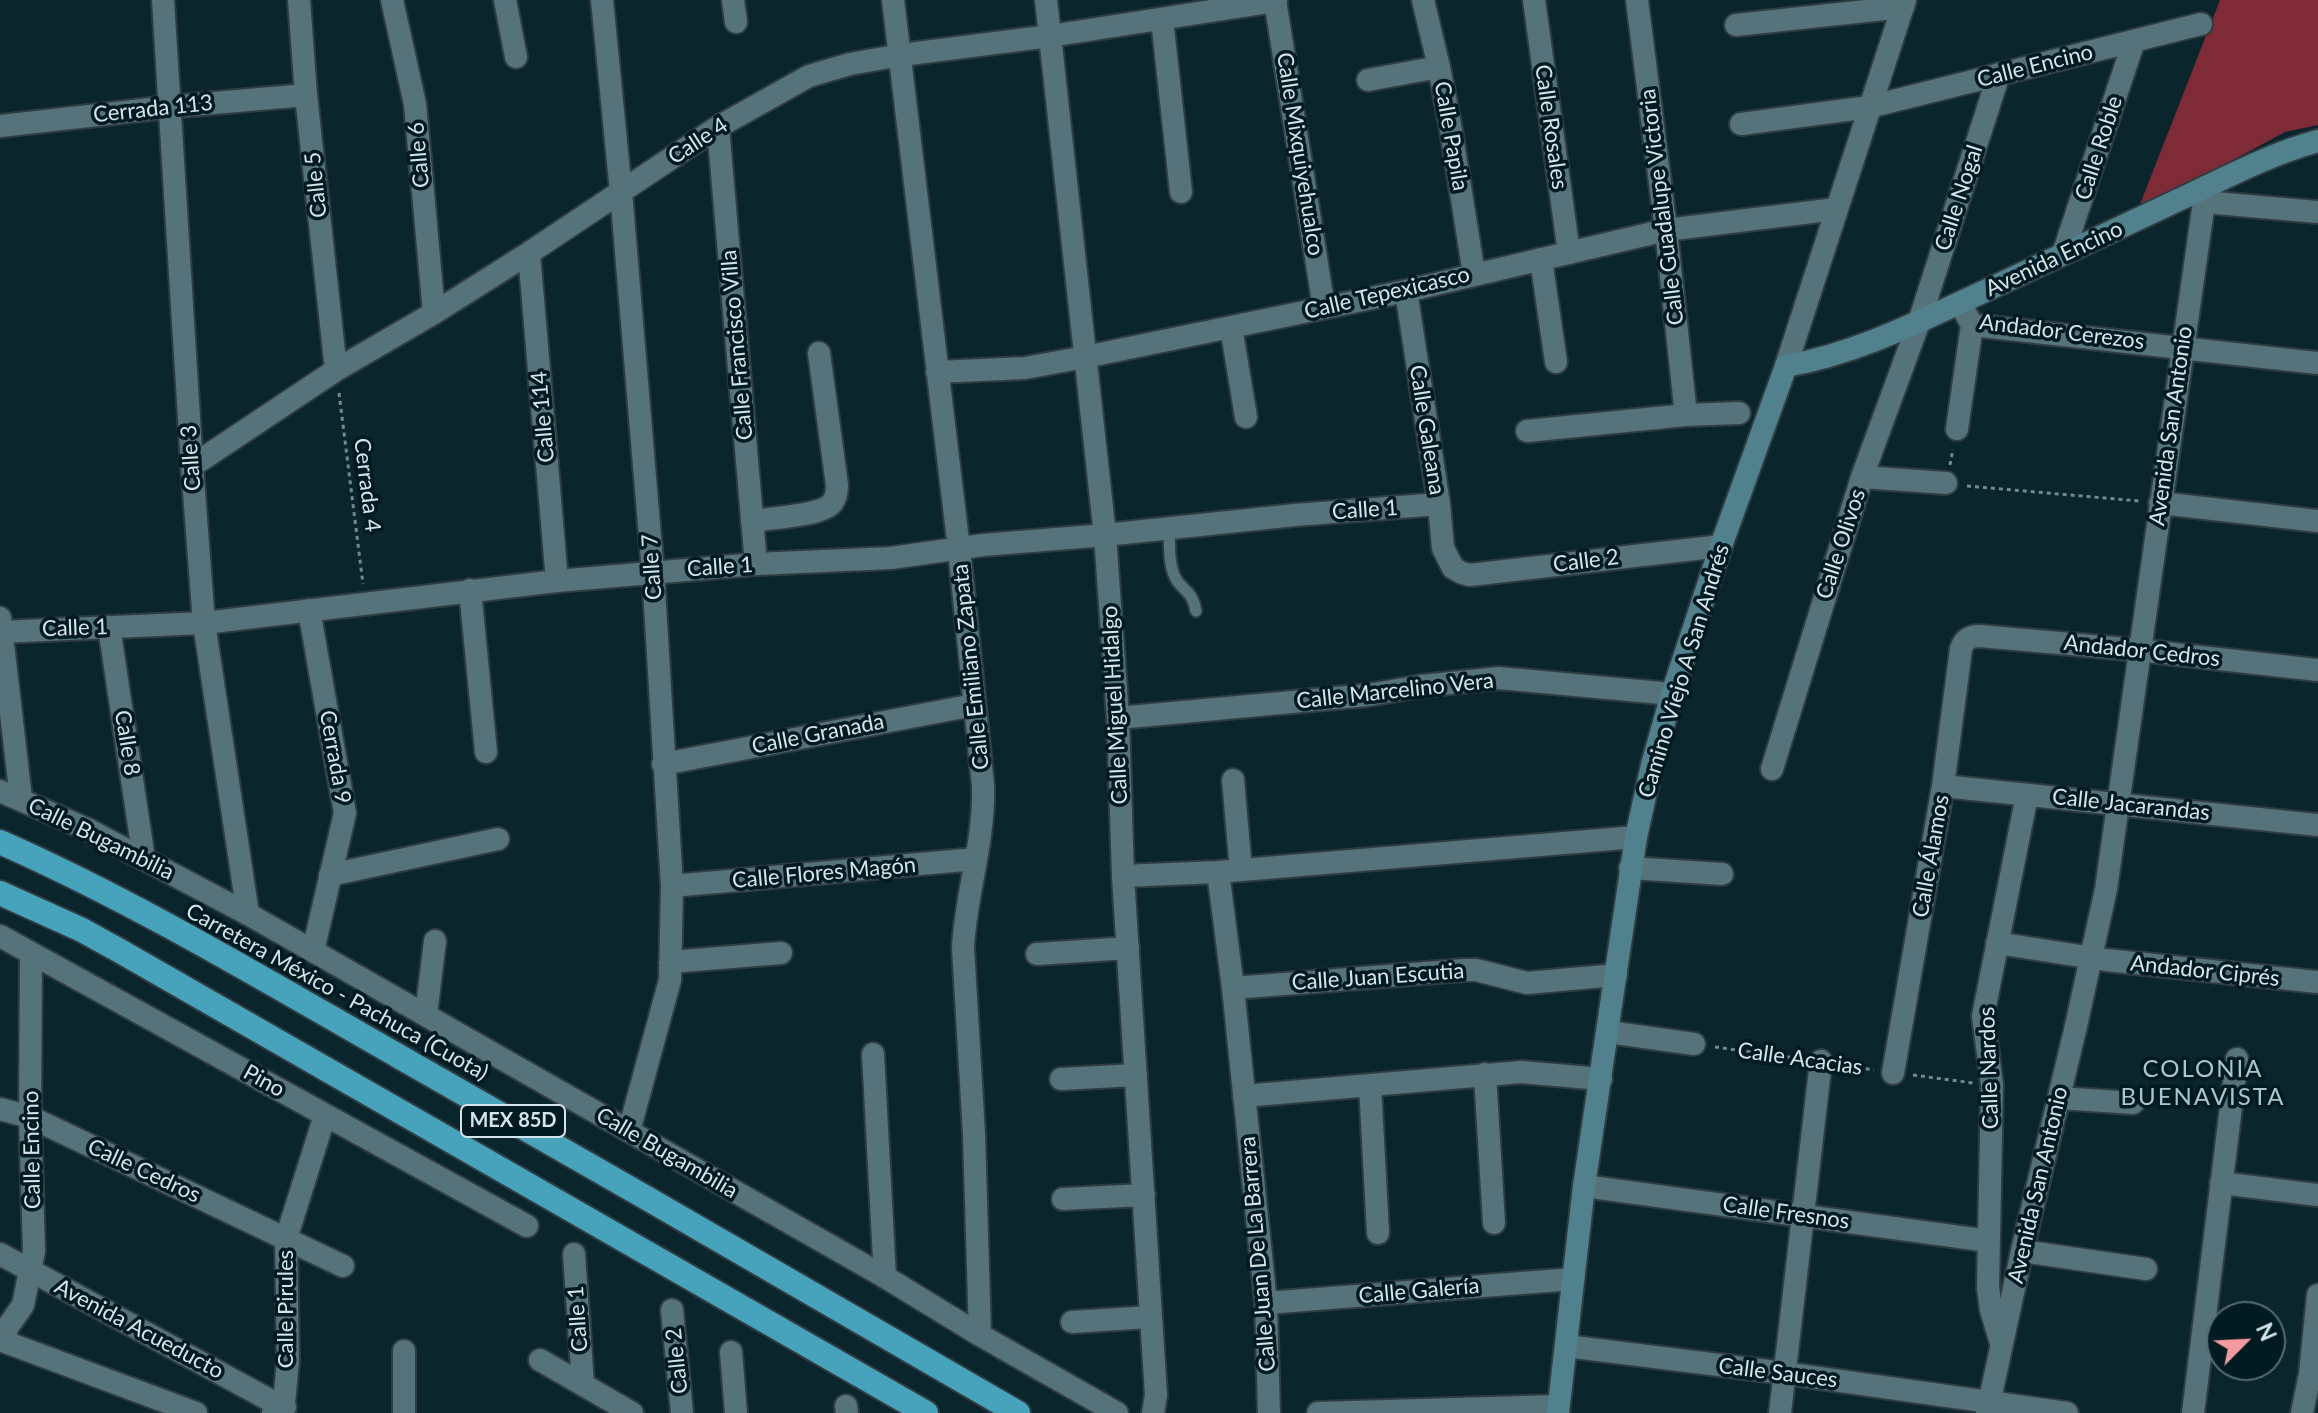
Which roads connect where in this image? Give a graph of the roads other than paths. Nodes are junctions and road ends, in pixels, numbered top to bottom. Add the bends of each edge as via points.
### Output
1 (163, 0) edge
2 (299, 0) edge
3 (392, 0) edge
4 (505, 0) edge
5 (602, 0) edge
6 (893, 0) edge
7 (1046, 0) edge
8 (1423, 0) edge
9 (1534, 0) edge
10 (1637, 0) edge
11 (1276, 1) edge
12 (1904, 4) edge
13 (1162, 19) junction
14 (2201, 24) dead end
15 (1736, 25) dead end
16 (1050, 36) junction
17 (2134, 41) junction
18 (901, 55) junction
19 (516, 57) dead end
20 (1439, 67) junction
21 (1999, 74) junction
22 (1368, 80) dead end
23 (306, 95) junction
24 (168, 107) junction
25 (1869, 107) junction
26 (1741, 124) dead end
27 (0, 126) edge
28 (718, 127) junction
29 (2318, 141) edge
30 (621, 192) junction
31 (1181, 192) dead end
32 (2205, 194) junction
33 (1836, 209) junction
34 (2318, 212) edge
35 (1666, 230) junction
36 (529, 253) junction
37 (1569, 253) junction
38 (2063, 254) junction
39 (1541, 259) junction
40 (1474, 274) junction
41 (1406, 291) junction
42 (1960, 303) junction
43 (1324, 308) junction
44 (434, 313) junction
45 (1919, 322) junction
46 (1972, 325) junction
47 (1231, 327) junction
48 (2182, 347) junction
49 (819, 353) dead end
50 (1085, 357) junction
51 (1556, 362) dead end
52 (2318, 363) edge
53 (1786, 366) junction
54 (336, 370) junction
55 (937, 372) junction
56 (1739, 413) dead end
57 (1686, 415) junction
58 (1246, 417) dead end
59 (1957, 429) road end
60 (1527, 431) dead end
61 (192, 466) junction
62 (1862, 477) junction
63 (1946, 483) road end
64 (2160, 503) junction
65 (1439, 504) junction
66 (752, 521) junction
67 (2318, 521) edge
68 (1169, 529) junction
69 (1105, 535) junction
70 (1721, 546) junction
71 (959, 549) junction
72 (756, 564) junction
73 (1453, 568) joint
74 (653, 572) junction
75 (557, 581) junction
76 (470, 590) junction
77 (309, 610) junction
78 (1196, 611) dead end
79 (0, 618) edge
80 (204, 623) junction
81 (109, 627) junction
82 (0, 632) edge
83 (1966, 639) joint
84 (2138, 650) junction
85 (2318, 670) edge
86 (1672, 694) junction
87 (974, 705) junction
88 (1118, 718) junction
89 (486, 752) dead end
90 (663, 764) junction
91 (1772, 769) dead end
92 (1233, 780) dead end
93 (1943, 786) junction
94 (10, 795) edge
95 (2027, 795) junction
96 (2119, 803) junction
97 (2318, 825) edge
98 (1636, 837) junction
99 (498, 839) dead end
100 (0, 842) edge
101 (144, 859) junction
102 (976, 859) junction
103 (1630, 868) junction
104 (1241, 870) junction
105 (1218, 872) junction
106 (1722, 874) dead end
107 (330, 875) junction
108 (1123, 876) junction
109 (672, 886) junction
110 (0, 893) edge
111 (248, 914) junction
112 (0, 936) edge
113 (435, 941) dead end
114 (1997, 943) junction
115 (1128, 948) junction
116 (313, 951) junction
117 (31, 953) junction
118 (781, 953) dead end
119 (1037, 954) dead end
120 (2091, 958) junction
121 (670, 962) junction
122 (1616, 975) junction
123 (2318, 982) edge
124 (1233, 988) junction
125 (426, 1015) junction
126 (1608, 1032) junction
127 (1694, 1044) road end
128 (873, 1054) dead end
129 (2237, 1059) dead end
130 (1821, 1061) road end
131 (1893, 1073) road end
132 (1485, 1074) junction
133 (1136, 1075) junction
134 (1061, 1079) dead end
135 (1601, 1079) junction
136 (1370, 1085) junction
137 (1244, 1096) junction
138 (2059, 1098) junction
139 (2133, 1103) dead end
140 (0, 1109) edge
141 (325, 1115) junction
142 (30, 1117) junction
143 (629, 1131) junction
144 (2221, 1183) junction
145 (1584, 1186) junction
146 (1144, 1195) junction
147 (2318, 1195) edge
148 (1063, 1199) dead end
149 (1801, 1214) junction
150 (1494, 1223) dead end
151 (527, 1226) dead end
152 (1378, 1233) dead end
153 (286, 1239) junction
154 (1989, 1241) junction
155 (2022, 1251) junction
156 (0, 1254) edge
157 (574, 1254) dead end
158 (343, 1266) dead end
159 (2146, 1269) dead end
160 (31, 1271) junction
161 (885, 1277) junction
162 (1573, 1279) junction
163 (2318, 1295) edge
164 (1266, 1303) junction
165 (672, 1310) dead end
166 (1150, 1317) junction
167 (1072, 1322) dead end
168 (980, 1335) junction
169 (2, 1341) edge
170 (2001, 1344) junction
171 (1566, 1346) junction
172 (404, 1351) dead end
173 (731, 1352) dead end
174 (540, 1360) dead end
175 (1784, 1373) junction
176 (583, 1384) junction
177 (1988, 1407) edge
178 (1558, 1409) edge
179 (283, 1410) edge
180 (196, 1413) edge
181 (404, 1413) edge
182 (632, 1413) edge
183 (682, 1413) edge
184 (736, 1413) edge
185 (926, 1413) edge
186 (1018, 1413) edge
187 (1117, 1413) edge
188 (1153, 1413) edge
189 (1269, 1413) edge
190 (1318, 1413) edge
191 (1780, 1413) edge
192 (2067, 1413) edge
193 (2193, 1413) edge
194 (2302, 1413) edge

1 - 24 street, Calle 3
2 - 23 street, Calle 5
3 - 44 street, Calle 6 via 415,104
4 - 19 street
5 - 30 street, Calle 7
6 - 18 street, Calle Emiliano Zapata
7 - 16 street, Calle Miguel Hidalgo
8 - 20 street, Calle Papila
9 - 37 street, Calle Rosales
10 - 35 street, Calle Guadalupe Victoria
11 - 13 street, Calle 4
11 - 43 street, Calle Mixquiyehualco
12 - 15 street
12 - 25 street, Camino Viejo A San Andrés
13 - 16 street, Calle 4
13 - 31 street
14 - 17 street, Calle Encino
16 - 18 street, Calle 4
16 - 50 street, Calle Miguel Hidalgo
17 - 21 street, Calle Encino
17 - 38 street, Calle Roble
18 - 28 street, Calle 4 via 827,69
18 - 55 street, Calle Emiliano Zapata
20 - 22 street
20 - 40 street, Calle Papila
21 - 25 street, Calle Encino
21 - 45 street, Calle Nogal
23 - 24 street, Cerrada 113
23 - 54 street, Calle 5
24 - 27 street, Cerrada 113
24 - 61 street, Calle 3
25 - 26 street, Calle Encino
25 - 33 street, Camino Viejo A San Andrés
28 - 30 street, Calle 4
28 - 66 street, Calle Francisco Villa
29 - 32 main road, Avenida Encino via 2278,154
30 - 36 street, Calle 4
30 - 74 street, Calle 7
32 - 34 street
32 - 38 main road, Avenida Encino
32 - 48 street, Avenida San Antonio
33 - 35 street, Calle Tepexicasco
33 - 53 street, Camino Viejo A San Andrés
35 - 37 street, Calle Tepexicasco
35 - 57 street, Calle Guadalupe Victoria
36 - 44 street, Calle 4
36 - 75 street, Calle 114
37 - 39 street, Calle Tepexicasco
38 - 42 main road, Avenida Encino
39 - 40 street, Calle Tepexicasco
39 - 51 street
40 - 41 street, Calle Tepexicasco
41 - 43 street, Calle Tepexicasco
41 - 65 street, Calle Galeana
42 - 45 main road, Avenida Encino
42 - 46 street, Andador Cerezos
43 - 47 street, Calle Tepexicasco
44 - 54 street, Calle 4
45 - 53 main road, Avenida Encino via 1861,346
45 - 62 street, Calle Olivos
46 - 48 street, Andador Cerezos
46 - 59 street
47 - 50 street, Calle Tepexicasco
47 - 58 street
48 - 52 street, Andador Cerezos
48 - 64 street, Avenida San Antonio
49 - 66 street via 836,496 820,510
50 - 55 street, Calle Tepexicasco via 1025,368
50 - 69 street, Calle Miguel Hidalgo
53 - 70 main road, Camino Viejo A San Andrés
54 - 61 street, Calle 4
55 - 71 street, Calle Emiliano Zapata
56 - 57 street
57 - 60 street
61 - 80 street, Calle 3
62 - 63 street
62 - 91 street, Calle Olivos
64 - 67 street
64 - 84 street, Avenida San Antonio
65 - 68 street, Calle 1
65 - 73 street, Calle Galeana via 1443,548
66 - 72 street, Calle Francisco Villa
68 - 69 street, Calle 1
68 - 78 lane via 1173,571 1191,593
69 - 71 street, Calle 1
69 - 88 street, Calle Miguel Hidalgo
70 - 73 street, Calle 2 via 1470,575
70 - 86 main road, Camino Viejo A San Andrés
71 - 72 street, Calle 1
71 - 87 street, Calle Emiliano Zapata
72 - 74 street, Calle 1
74 - 75 street, Calle 1
74 - 90 street, Calle 7
75 - 76 street, Calle 1
76 - 77 street, Calle 1
76 - 89 street
77 - 80 street, Calle 1
77 - 107 street, Cerrada 9 via 345,813
79 - 82 street
80 - 81 street, Calle 1
80 - 111 street, Calle 3
81 - 82 street, Calle 1
81 - 101 street, Calle 8
82 - 94 street
83 - 84 street, Andador Cedros
83 - 93 street, Calle Álamos
84 - 85 street, Andador Cedros
84 - 96 street, Avenida San Antonio
86 - 88 street, Calle Marcelino Vera via 1499,678
86 - 98 main road, Camino Viejo A San Andrés
87 - 90 street, Calle Granada
87 - 102 street, Calle Emiliano Zapata via 984,812
88 - 108 street, Calle Miguel Hidalgo
90 - 109 street, Calle 7
92 - 104 street
93 - 95 street, Calle Jacarandas
93 - 131 street, Calle Álamos
94 - 101 street, Calle Bugambilia
95 - 96 street, Calle Jacarandas
95 - 114 street, Calle Nardos
96 - 97 street, Calle Jacarandas
96 - 120 street, Avenida San Antonio
98 - 103 main road, Camino Viejo A San Andrés
98 - 104 street
99 - 107 street
100 - 186 highway, Carretera México - Pachuca (Cuota) / MEX 85D via 86,882 276,986
101 - 111 street, Calle Bugambilia
102 - 109 street, Calle Flores Magón
102 - 168 street, Calle Emiliano Zapata via 963,947
103 - 106 street
103 - 122 main road, Camino Viejo A San Andrés
104 - 105 street
105 - 108 street
105 - 124 street, Calle Juan De La Barrera
107 - 116 street, Cerrada 9
108 - 115 street, Calle Miguel Hidalgo
109 - 121 street, Calle 7
110 - 185 highway, MEX 85D via 82,930 212,1003
111 - 116 street, Calle Bugambilia
112 - 117 street, Pino
113 - 125 street
114 - 120 street, Andador Ciprés
114 - 154 street, Calle Nardos via 1983,1016 1992,1085
115 - 119 street
115 - 133 street, Calle Miguel Hidalgo
116 - 125 street, Calle Bugambilia
117 - 141 street, Pino
117 - 142 street, Calle Encino
118 - 121 street
120 - 123 street, Andador Ciprés
120 - 138 street, Avenida San Antonio
121 - 143 street, Calle 7 via 664,1010
122 - 124 street, Calle Juan Escutia via 1527,983 1464,970
122 - 126 main road, Camino Viejo A San Andrés
124 - 137 street, Calle Juan De La Barrera
125 - 143 street, Calle Bugambilia
126 - 127 street
126 - 135 main road, Camino Viejo A San Andrés
128 - 161 street
129 - 144 street
130 - 149 street
132 - 135 street
132 - 136 street
132 - 150 street
133 - 134 street
133 - 146 street, Calle Miguel Hidalgo
135 - 145 main road, Camino Viejo A San Andrés
136 - 137 street
136 - 152 street
137 - 164 street, Calle Juan De La Barrera
138 - 139 street
138 - 155 street, Avenida San Antonio
140 - 142 street, Calle Cedros
141 - 151 street, Pino
141 - 153 street, Calle Pirules
142 - 153 street, Calle Cedros
142 - 160 street, Calle Encino
143 - 161 street, Calle Bugambilia
144 - 147 street
144 - 193 street
145 - 149 street, Calle Fresnos
145 - 162 main road, Camino Viejo A San Andrés
146 - 148 street
146 - 166 street, Calle Miguel Hidalgo
149 - 154 street, Calle Fresnos
149 - 175 street
153 - 158 street, Calle Cedros
153 - 179 street, Calle Pirules via 288,1361
154 - 170 street, Calle Nardos via 1988,1288
155 - 159 street
155 - 170 street, Avenida San Antonio
156 - 160 street, Avenida Acueducto
157 - 176 street, Calle 1
160 - 169 street, Calle Encino via 23,1305
160 - 179 street, Avenida Acueducto
161 - 168 street, Calle Bugambilia
162 - 164 street, Calle Galería
162 - 171 main road, Camino Viejo A San Andrés
163 - 194 street
164 - 189 street, Calle Juan De La Barrera
165 - 183 street, Calle 2
166 - 167 street
166 - 188 street, Calle Miguel Hidalgo
168 - 187 street, Calle Bugambilia
169 - 180 street
170 - 177 street, Avenida San Antonio
171 - 175 street, Calle Sauces
171 - 178 main road, Camino Viejo A San Andrés
172 - 181 street
173 - 184 street
174 - 176 street
175 - 177 street, Calle Sauces
175 - 191 street
176 - 182 street
177 - 192 street, Calle Sauces
178 - 190 street

